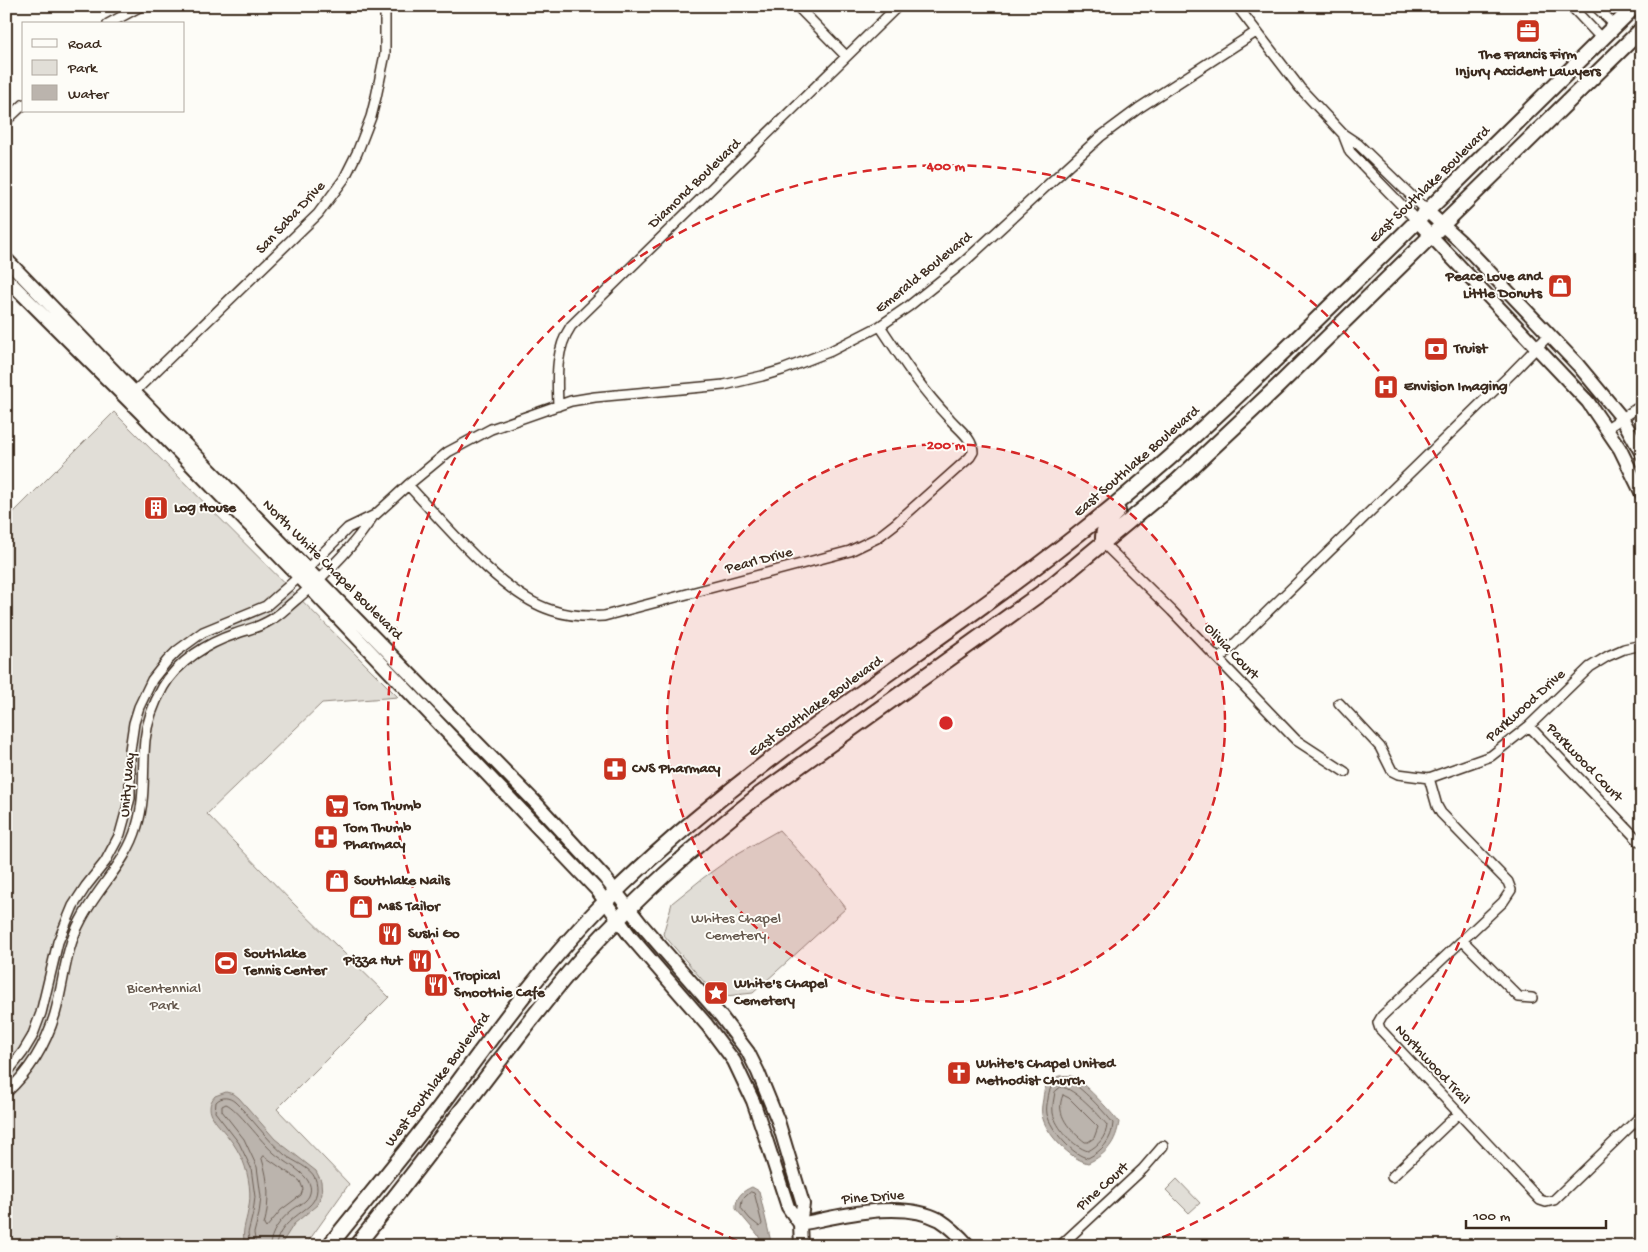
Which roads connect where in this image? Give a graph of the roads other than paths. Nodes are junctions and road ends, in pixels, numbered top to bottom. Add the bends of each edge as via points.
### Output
1 (141, 6) edge
2 (385, 6) edge
3 (797, 6) edge
4 (898, 6) edge
5 (1237, 6) edge
6 (1571, 6) edge
7 (1595, 6) edge
8 (1635, 6) edge
9 (112, 22) edge
10 (1616, 26) junction
11 (1642, 29) edge
12 (1256, 32) junction
13 (1602, 39) junction
14 (846, 56) junction
15 (22, 106) edge
16 (6, 121) edge
17 (1343, 134) junction
18 (1427, 211) junction
19 (1417, 221) junction
20 (1443, 225) junction
21 (1431, 236) junction
22 (6, 259) edge
23 (6, 278) edge
24 (880, 326) junction
25 (1550, 334) junction
26 (1537, 347) junction
27 (130, 396) junction
28 (1642, 405) edge
29 (558, 406) junction
30 (1622, 418) junction
31 (1607, 428) junction
32 (1642, 454) edge
33 (1152, 474) junction
34 (408, 484) junction
35 (1642, 494) edge
36 (373, 516) junction
37 (1103, 543) junction
38 (303, 572) junction
39 (314, 584) junction
40 (1642, 645) edge
41 (1218, 660) junction
42 (152, 680) junction
43 (163, 688) junction
44 (1339, 703) dead end
45 (1529, 726) junction
46 (802, 737) junction
47 (814, 756) junction
48 (1345, 772) dead end
49 (1429, 778) junction
50 (1639, 841) dead end
51 (616, 892) junction
52 (604, 902) junction
53 (628, 909) junction
54 (618, 920) junction
55 (1463, 941) junction
56 (1532, 998) dead end
57 (6, 1074) edge
58 (6, 1093) edge
59 (1459, 1113) junction
60 (1642, 1115) edge
61 (1163, 1146) dead end
62 (1392, 1177) dead end
63 (800, 1224) junction
64 (329, 1246) edge
65 (356, 1246) edge
66 (801, 1246) edge
67 (969, 1246) edge
68 (1060, 1246) edge

1 - 9 street
2 - 27 street, San Saba Drive via 384,54 376,97 371,117 344,179 318,214
3 - 14 street
4 - 14 street, Diamond Boulevard
5 - 12 street
6 - 13 street
7 - 10 street
8 - 10 main road, East Southlake Boulevard
10 - 13 main road, East Southlake Boulevard
11 - 20 main road
12 - 17 street via 1300,88
12 - 24 street, Emerald Boulevard via 1100,137 964,262
13 - 18 main road, East Southlake Boulevard
14 - 29 street, Diamond Boulevard via 571,326 560,348 556,374
15 - 16 street
17 - 18 street via 1358,144
17 - 19 street via 1350,152
18 - 19 main road, East Southlake Boulevard
18 - 20 main road
19 - 21 main road
19 - 33 main road, East Southlake Boulevard
20 - 21 main road
20 - 25 main road
21 - 26 main road
21 - 37 main road via 1234,429
22 - 27 main road, North White Chapel Boulevard
23 - 27 main road, North White Chapel Boulevard
24 - 29 street, Emerald Boulevard via 831,350 762,376 724,385 595,397
24 - 34 street, Pearl Drive via 917,383 970,441 973,452 895,524 877,538 850,551 604,616 569,615 535,603 503,581
25 - 26 street
25 - 30 main road
26 - 31 main road via 1588,402
26 - 41 street
27 - 38 main road, North White Chapel Boulevard
28 - 30 street
29 - 34 street, Emerald Boulevard via 471,438
30 - 31 street
30 - 32 main road
31 - 35 main road
33 - 37 main road via 1148,483 1108,520
33 - 46 main road, East Southlake Boulevard via 1023,577
34 - 36 street, Emerald Boulevard
36 - 38 street, Emerald Boulevard via 348,528
36 - 39 street, Emerald Boulevard via 360,537
37 - 41 street, Olivia Court
37 - 47 main road via 1050,586
38 - 39 main road, North White Chapel Boulevard
38 - 42 street, Unity Way via 266,606 188,641
39 - 43 street, Unity Way via 267,622 221,639 198,652
39 - 51 main road, North White Chapel Boulevard via 522,788
39 - 52 main road, North White Chapel Boulevard via 597,890
40 - 45 street, Parkwood Drive via 1624,649 1590,667
41 - 48 street, Olivia Court via 1296,740
42 - 43 street
42 - 57 street, Unity Way via 134,723 130,750 130,798 120,834 105,862 73,906 58,942 41,1013 27,1044
43 - 58 street, Unity Way via 147,731 143,798 137,827 125,856 81,919 69,946 48,1032 32,1063
44 - 49 street, Parkwood Drive via 1380,747 1392,771
45 - 49 street, Parkwood Drive via 1491,756
45 - 50 street, Parkwood Court
46 - 47 main road
46 - 51 main road, East Southlake Boulevard via 685,827
47 - 53 main road via 721,824
49 - 55 street, Northwood Trail via 1441,813 1508,882 1511,890
51 - 52 main road, West Southlake Boulevard
51 - 53 main road, North White Chapel Boulevard
52 - 54 main road, North White Chapel Boulevard
52 - 64 main road, West Southlake Boulevard via 524,994 416,1138
53 - 54 main road
53 - 63 main road, North White Chapel Boulevard via 748,1052 768,1095 789,1156 803,1204
54 - 63 main road, North White Chapel Boulevard via 734,1061 750,1094 788,1207
54 - 65 main road via 539,1008
55 - 56 street via 1519,996
55 - 59 street, Northwood Trail via 1378,1022 1380,1029
59 - 60 street, Northwood Trail via 1540,1200 1546,1202 1554,1200
59 - 62 street
61 - 68 street, Pine Court via 1143,1169
63 - 66 main road, North White Chapel Boulevard
63 - 67 main road, Pine Drive via 871,1212 909,1211 940,1220

